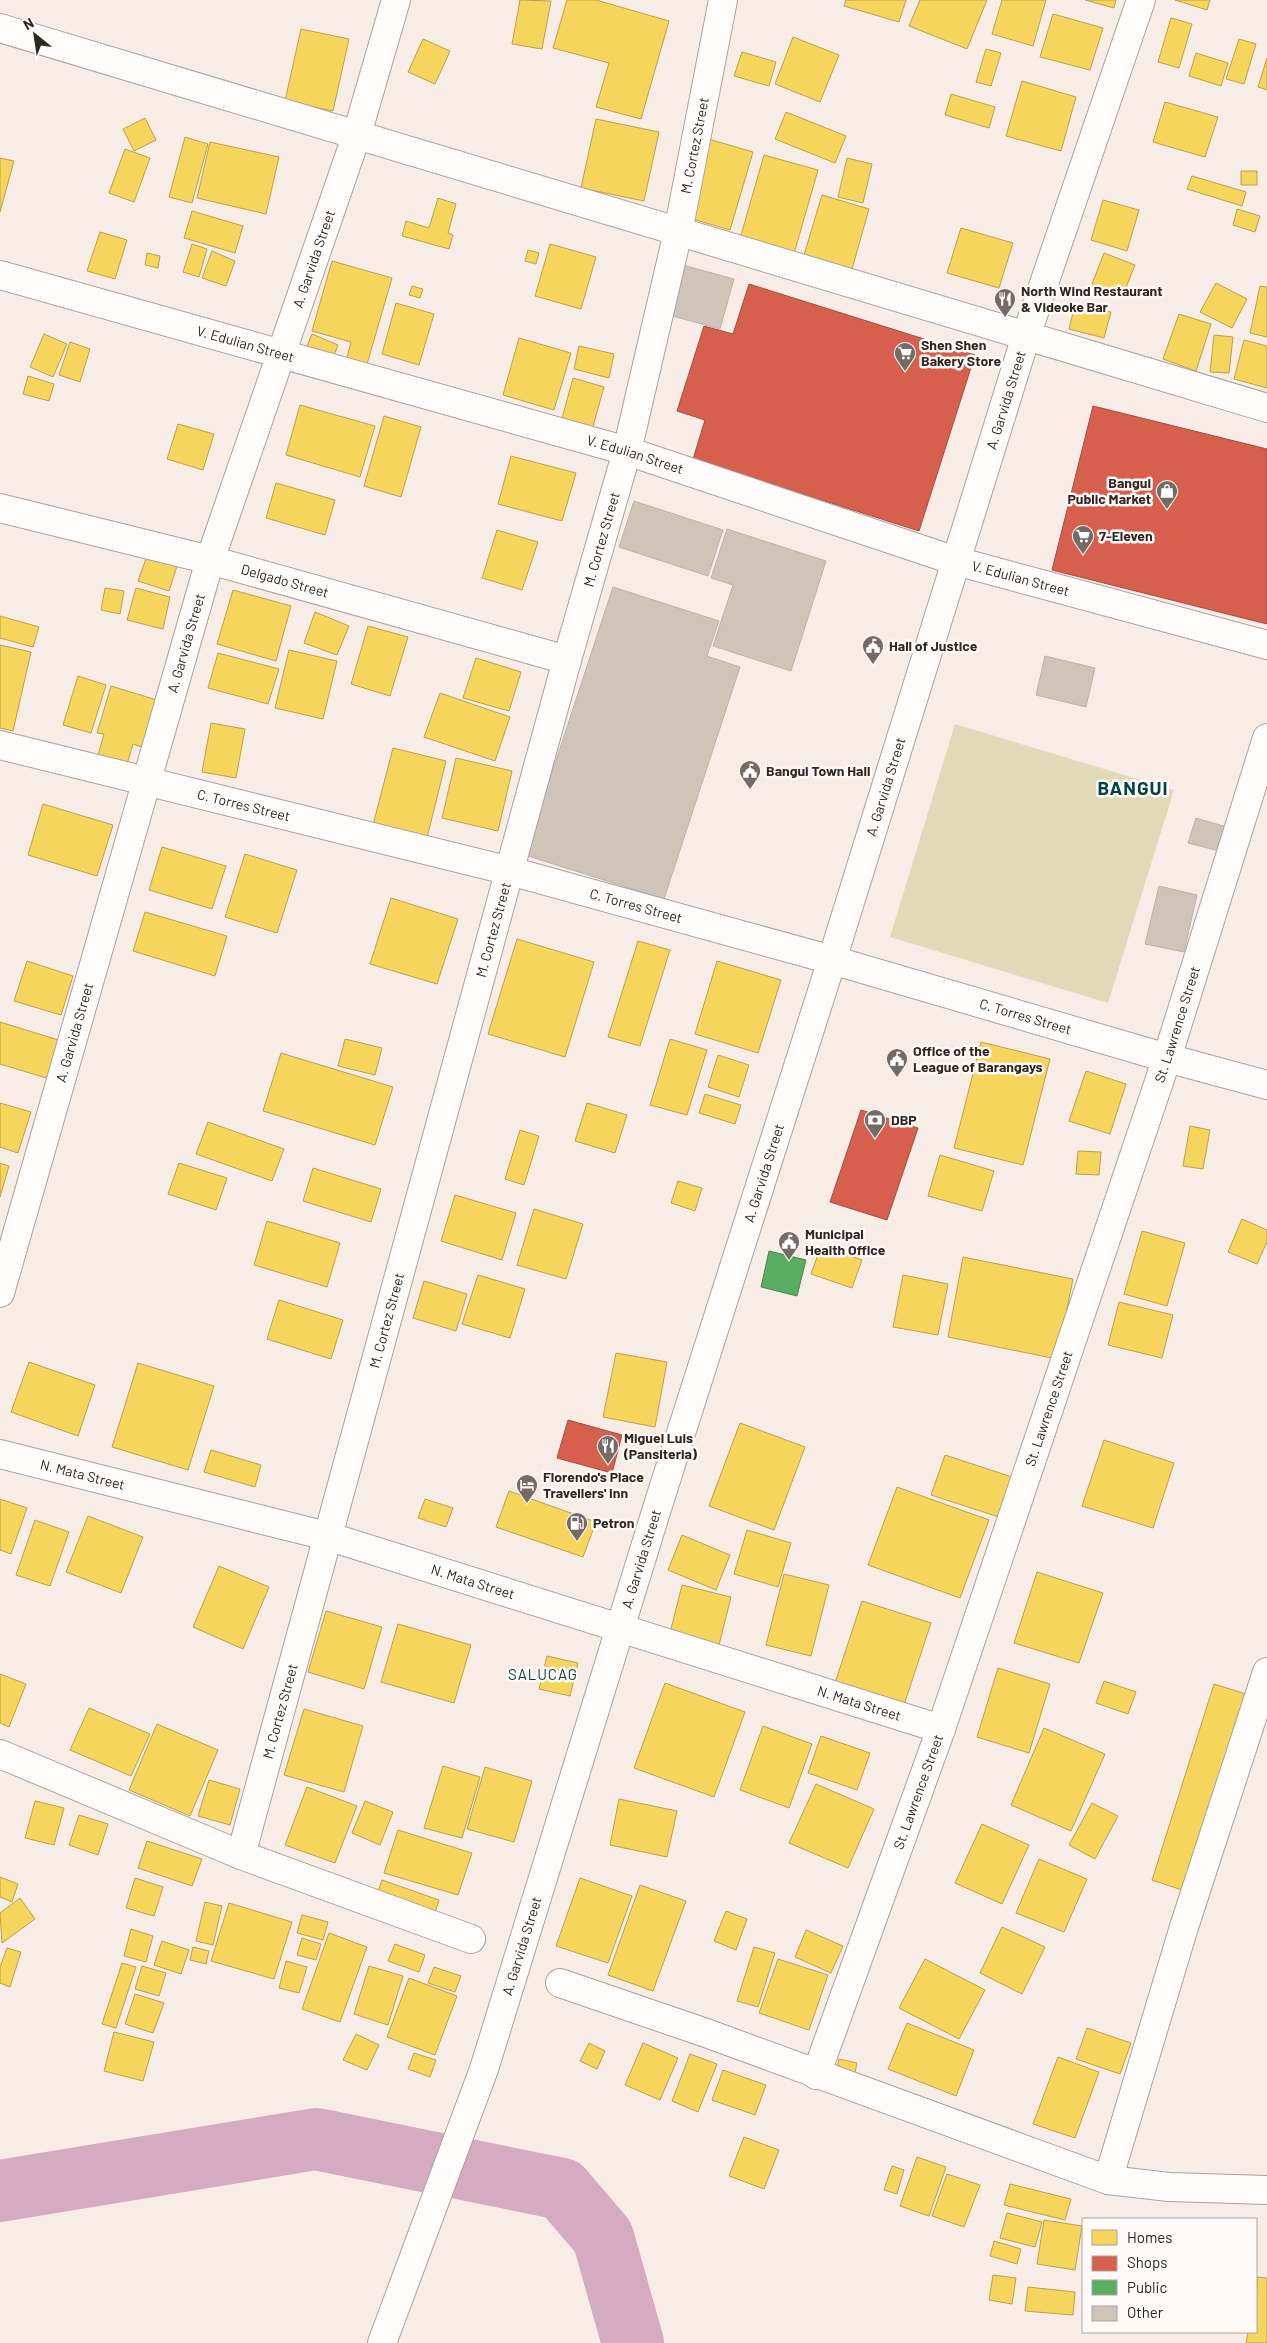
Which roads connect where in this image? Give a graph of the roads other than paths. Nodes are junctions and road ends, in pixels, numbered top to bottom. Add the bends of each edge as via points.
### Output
1 (396, 0) edge
2 (723, 0) edge
3 (1141, 0) edge
4 (0, 28) edge
5 (357, 134) junction
6 (678, 232) junction
7 (0, 275) edge
8 (1026, 336) junction
9 (280, 354) junction
10 (1267, 408) edge
11 (627, 451) junction
12 (0, 508) edge
13 (210, 560) junction
14 (956, 561) junction
15 (1267, 645) edge
16 (567, 660) junction
17 (1267, 738) edge
18 (0, 745) edge
19 (148, 780) junction
20 (510, 872) junction
21 (832, 960) junction
22 (1166, 1058) junction
23 (1267, 1085) edge
24 (0, 1293) edge
25 (0, 1454) edge
26 (327, 1536) junction
27 (620, 1627) junction
28 (1267, 1672) edge
29 (941, 1728) junction
30 (0, 1754) edge
31 (241, 1855) junction
32 (471, 1939) dead end
33 (560, 1983) dead end
34 (816, 2075) junction
35 (1108, 2180) junction
36 (1267, 2190) edge
37 (383, 2339) edge

1 - 5 street, A. Garvida Street
2 - 6 street, M. Cortez Street
3 - 8 street, A. Garvida Street
4 - 5 street
5 - 6 street
5 - 9 street, A. Garvida Street
6 - 8 street
6 - 11 street, M. Cortez Street
7 - 9 street, V. Edulian Street
8 - 10 street
8 - 14 street, A. Garvida Street
9 - 11 street, V. Edulian Street
9 - 13 street, A. Garvida Street
11 - 14 street, V. Edulian Street
11 - 16 street, M. Cortez Street
12 - 13 street, Delgado Street
13 - 16 street, Delgado Street
13 - 19 street, A. Garvida Street
14 - 15 street, V. Edulian Street
14 - 21 street, A. Garvida Street
16 - 20 street, M. Cortez Street
17 - 22 street, St. Lawrence Street
18 - 19 street, C. Torres Street
19 - 20 street, C. Torres Street
19 - 24 street, A. Garvida Street
20 - 21 street, C. Torres Street
20 - 26 street, M. Cortez Street
21 - 22 street, C. Torres Street
21 - 27 street, A. Garvida Street
22 - 23 street, C. Torres Street
22 - 29 street, St. Lawrence Street
25 - 26 street, N. Mata Street
26 - 27 street, N. Mata Street
26 - 31 street, M. Cortez Street
27 - 29 street, N. Mata Street
27 - 37 street, A. Garvida Street via 484,2069
28 - 35 street via 1184,1927
29 - 34 street, St. Lawrence Street
30 - 31 street
31 - 32 street
33 - 34 street
34 - 35 street
35 - 36 street via 1169,2187

